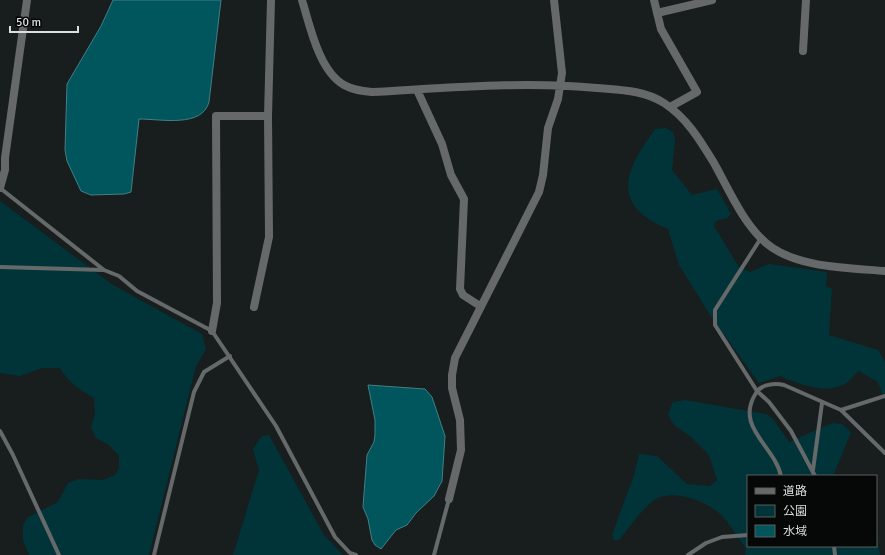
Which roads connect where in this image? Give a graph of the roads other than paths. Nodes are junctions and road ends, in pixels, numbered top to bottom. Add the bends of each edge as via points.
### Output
1 (27, 0) edge
2 (271, 0) edge
3 (302, 0) edge
4 (554, 0) edge
5 (654, 0) edge
6 (712, 0) edge
7 (806, 0) edge
8 (657, 14) junction
9 (803, 51) dead end
10 (560, 85) junction
11 (417, 90) junction
12 (670, 108) junction
13 (268, 116) junction
14 (0, 188) edge
15 (761, 238) junction
16 (0, 267) edge
17 (104, 270) junction
18 (885, 271) edge
19 (480, 306) junction
20 (254, 307) dead end
21 (212, 331) junction
22 (230, 356) junction
23 (757, 391) junction
24 (885, 396) edge
25 (822, 403) junction
26 (842, 410) junction
27 (0, 431) edge
28 (885, 453) edge
29 (813, 470) junction
30 (780, 475) edge
31 (815, 475) edge
32 (450, 500) joint
33 (747, 535) edge
34 (59, 555) edge
35 (154, 555) edge
36 (356, 555) edge
37 (434, 555) edge
38 (688, 555) edge

1 - 14 street via 5,170
2 - 13 street
3 - 11 street via 320,54 327,69 338,81 353,89 372,92
4 - 10 street via 562,73
5 - 8 street
6 - 8 street
7 - 9 street
8 - 12 street via 660,29 697,92
10 - 11 street via 521,84
10 - 12 street via 633,91 650,96
10 - 19 street via 548,128 539,192
11 - 19 street via 442,144 450,175 464,199 460,289 463,295
12 - 15 street via 694,130 744,216
13 - 20 street via 270,237
13 - 21 street via 216,116 217,303
14 - 17 lane
15 - 18 street via 780,252 802,260
15 - 23 lane via 715,310 715,325
16 - 17 lane
17 - 21 lane via 119,276 137,291
19 - 32 street via 459,347 452,375 452,388 462,436
21 - 22 lane
22 - 35 lane via 204,372 194,392
22 - 36 lane via 276,426 334,537
23 - 25 lane via 773,383 784,385
23 - 29 lane via 769,402 791,431
23 - 30 lane via 751,403 749,419
24 - 26 lane
25 - 26 lane
25 - 29 lane
26 - 28 lane
27 - 34 lane
29 - 31 lane
32 - 37 lane
33 - 38 lane via 722,537 706,543

